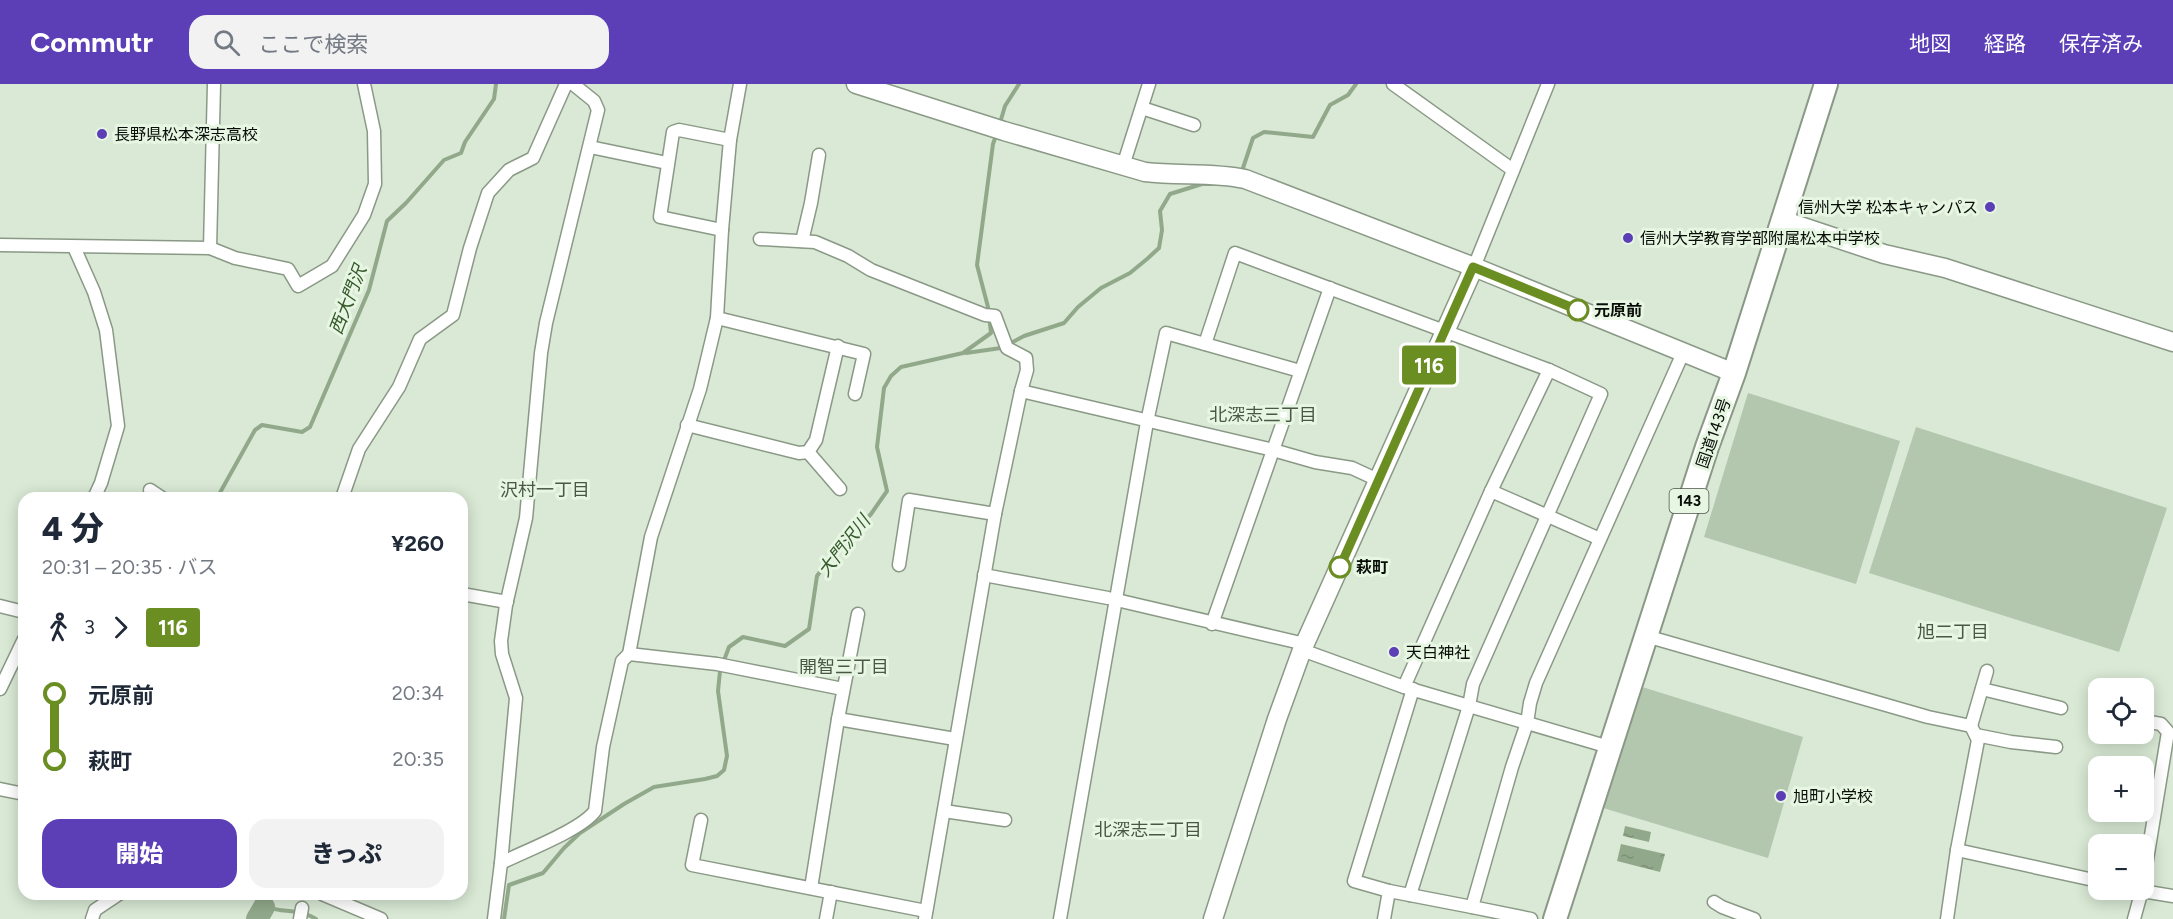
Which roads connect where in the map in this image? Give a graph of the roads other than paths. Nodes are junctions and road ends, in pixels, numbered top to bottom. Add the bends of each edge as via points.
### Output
1 (214, 84) edge
2 (364, 84) edge
3 (566, 84) edge
4 (573, 84) edge
5 (740, 84) edge
6 (856, 84) edge
7 (1149, 84) edge
8 (1393, 84) edge
9 (1548, 84) edge
10 (1826, 84) edge
11 (1142, 108) junction
12 (1194, 125) dead end
13 (730, 140) junction
14 (590, 147) junction
15 (819, 155) dead end
16 (667, 163) junction
17 (1124, 166) junction
18 (1513, 170) junction
19 (1782, 220) junction
20 (722, 230) junction
21 (760, 239) dead end
22 (802, 241) junction
23 (0, 245) edge
24 (74, 247) junction
25 (210, 248) junction
26 (1473, 267) junction
27 (1329, 288) junction
28 (717, 318) junction
29 (1444, 331) junction
30 (2173, 342) edge
31 (1205, 344) junction
32 (838, 346) junction
33 (1683, 353) junction
34 (1549, 370) junction
35 (1300, 371) junction
36 (1734, 373) junction
37 (1021, 391) junction
38 (855, 394) dead end
39 (1147, 422) junction
40 (687, 425) junction
41 (1273, 450) junction
42 (808, 452) junction
43 (1378, 480) junction
44 (840, 489) dead end
45 (150, 490) dead end
46 (1491, 491) junction
47 (97, 492) edge
48 (153, 492) edge
49 (344, 492) edge
50 (995, 514) junction
51 (1548, 516) junction
52 (1600, 539) junction
53 (899, 565) dead end
54 (984, 575) junction
55 (468, 595) edge
56 (1115, 601) junction
57 (507, 602) junction
58 (0, 606) edge
59 (18, 610) edge
60 (858, 614) dead end
61 (1212, 624) junction
62 (1646, 636) junction
63 (1304, 647) junction
64 (629, 654) junction
65 (18, 662) edge
66 (1987, 671) dead end
67 (1409, 688) junction
68 (0, 689) edge
69 (843, 689) junction
70 (1982, 689) junction
71 (1469, 706) junction
72 (2061, 708) dead end
73 (838, 719) junction
74 (1527, 723) junction
75 (2154, 723) edge
76 (1973, 730) junction
77 (955, 739) junction
78 (1610, 747) junction
79 (2056, 747) dead end
80 (0, 789) edge
81 (18, 793) edge
82 (944, 811) junction
83 (701, 820) dead end
84 (1005, 820) dead end
85 (2150, 834) edge
86 (1957, 850) junction
87 (501, 863) junction
88 (2088, 879) edge
89 (811, 888) junction
90 (1389, 891) junction
91 (2154, 891) edge
92 (831, 892) junction
93 (1410, 895) junction
94 (2173, 896) edge
95 (110, 900) edge
96 (336, 900) edge
97 (2138, 900) edge
98 (1714, 902) dead end
99 (1472, 907) junction
100 (926, 915) edge
101 (92, 919) edge
102 (381, 919) edge
103 (494, 919) edge
104 (826, 919) edge
105 (1060, 919) edge
106 (1214, 919) edge
107 (1384, 919) edge
108 (1531, 919) edge
109 (1555, 919) edge
110 (1754, 919) edge
111 (1947, 919) edge
112 (2134, 919) edge

1 - 25 street
2 - 25 street via 374,131 375,184 364,215 332,266 298,286 288,269 235,258
3 - 49 street via 533,158 509,170 488,193 453,315 420,339 399,387 359,449
4 - 14 street via 594,101 598,110
5 - 13 street
6 - 17 street
7 - 11 street
8 - 18 street
9 - 18 street
10 - 19 highway, 国道143号 / 143
11 - 12 street
11 - 17 street
13 - 16 street via 673,132
13 - 20 street
14 - 16 street
14 - 57 street via 546,323 526,518
15 - 22 street
16 - 20 street via 660,217
17 - 26 street via 1162,174 1241,178
18 - 26 street
19 - 30 street
19 - 36 highway, 国道143号 / 143
20 - 28 street
21 - 22 street
22 - 37 street via 815,242 871,270 995,316 1007,348 1026,358
23 - 24 street
24 - 25 street
24 - 47 street via 106,330 118,426
26 - 29 street
26 - 33 street
27 - 29 street
27 - 31 street via 1234,253
27 - 35 street
28 - 32 street
28 - 40 street
29 - 34 street
29 - 43 street
31 - 35 street
31 - 39 street via 1166,333
32 - 38 street via 864,354
32 - 42 street via 816,440
33 - 36 street
33 - 52 street
34 - 46 street
34 - 51 street via 1601,394
35 - 41 street
36 - 62 highway, 国道143号 / 143
37 - 39 street
37 - 50 street
39 - 41 street
39 - 56 street
40 - 42 street
40 - 64 street via 651,537
41 - 43 street via 1352,468
41 - 61 street
42 - 44 street
43 - 63 street
45 - 48 street
46 - 51 street
46 - 67 street
50 - 53 street via 909,500
50 - 54 street
51 - 52 street
51 - 71 street via 1473,684
52 - 74 street via 1536,683
54 - 56 street
54 - 77 street
55 - 57 street
56 - 61 street
56 - 105 street
57 - 87 street via 502,654 516,698
58 - 59 street
60 - 69 street
61 - 63 street
62 - 76 street
62 - 78 highway, 国道143号 / 143
63 - 67 street
63 - 106 street
64 - 69 street via 723,665
64 - 87 street via 622,661 603,747 595,811 573,827
65 - 68 street
66 - 70 street
67 - 71 street
67 - 90 street via 1354,881
69 - 73 street
70 - 72 street
70 - 76 street
71 - 74 street
71 - 93 street
73 - 77 street
73 - 89 street
74 - 78 street
74 - 99 street
75 - 85 street via 2168,732
76 - 79 street via 2011,742
76 - 86 street via 1978,740
77 - 82 street
78 - 109 highway, 国道143号 / 143
80 - 81 street
82 - 84 street
82 - 100 street
83 - 89 street via 692,865
86 - 88 street
86 - 111 street
87 - 103 street
89 - 92 street
90 - 93 street
90 - 107 street
91 - 94 street
92 - 100 street
92 - 104 street
93 - 99 street
95 - 101 street via 95,910
96 - 102 street
97 - 112 street
98 - 110 street
99 - 108 street

